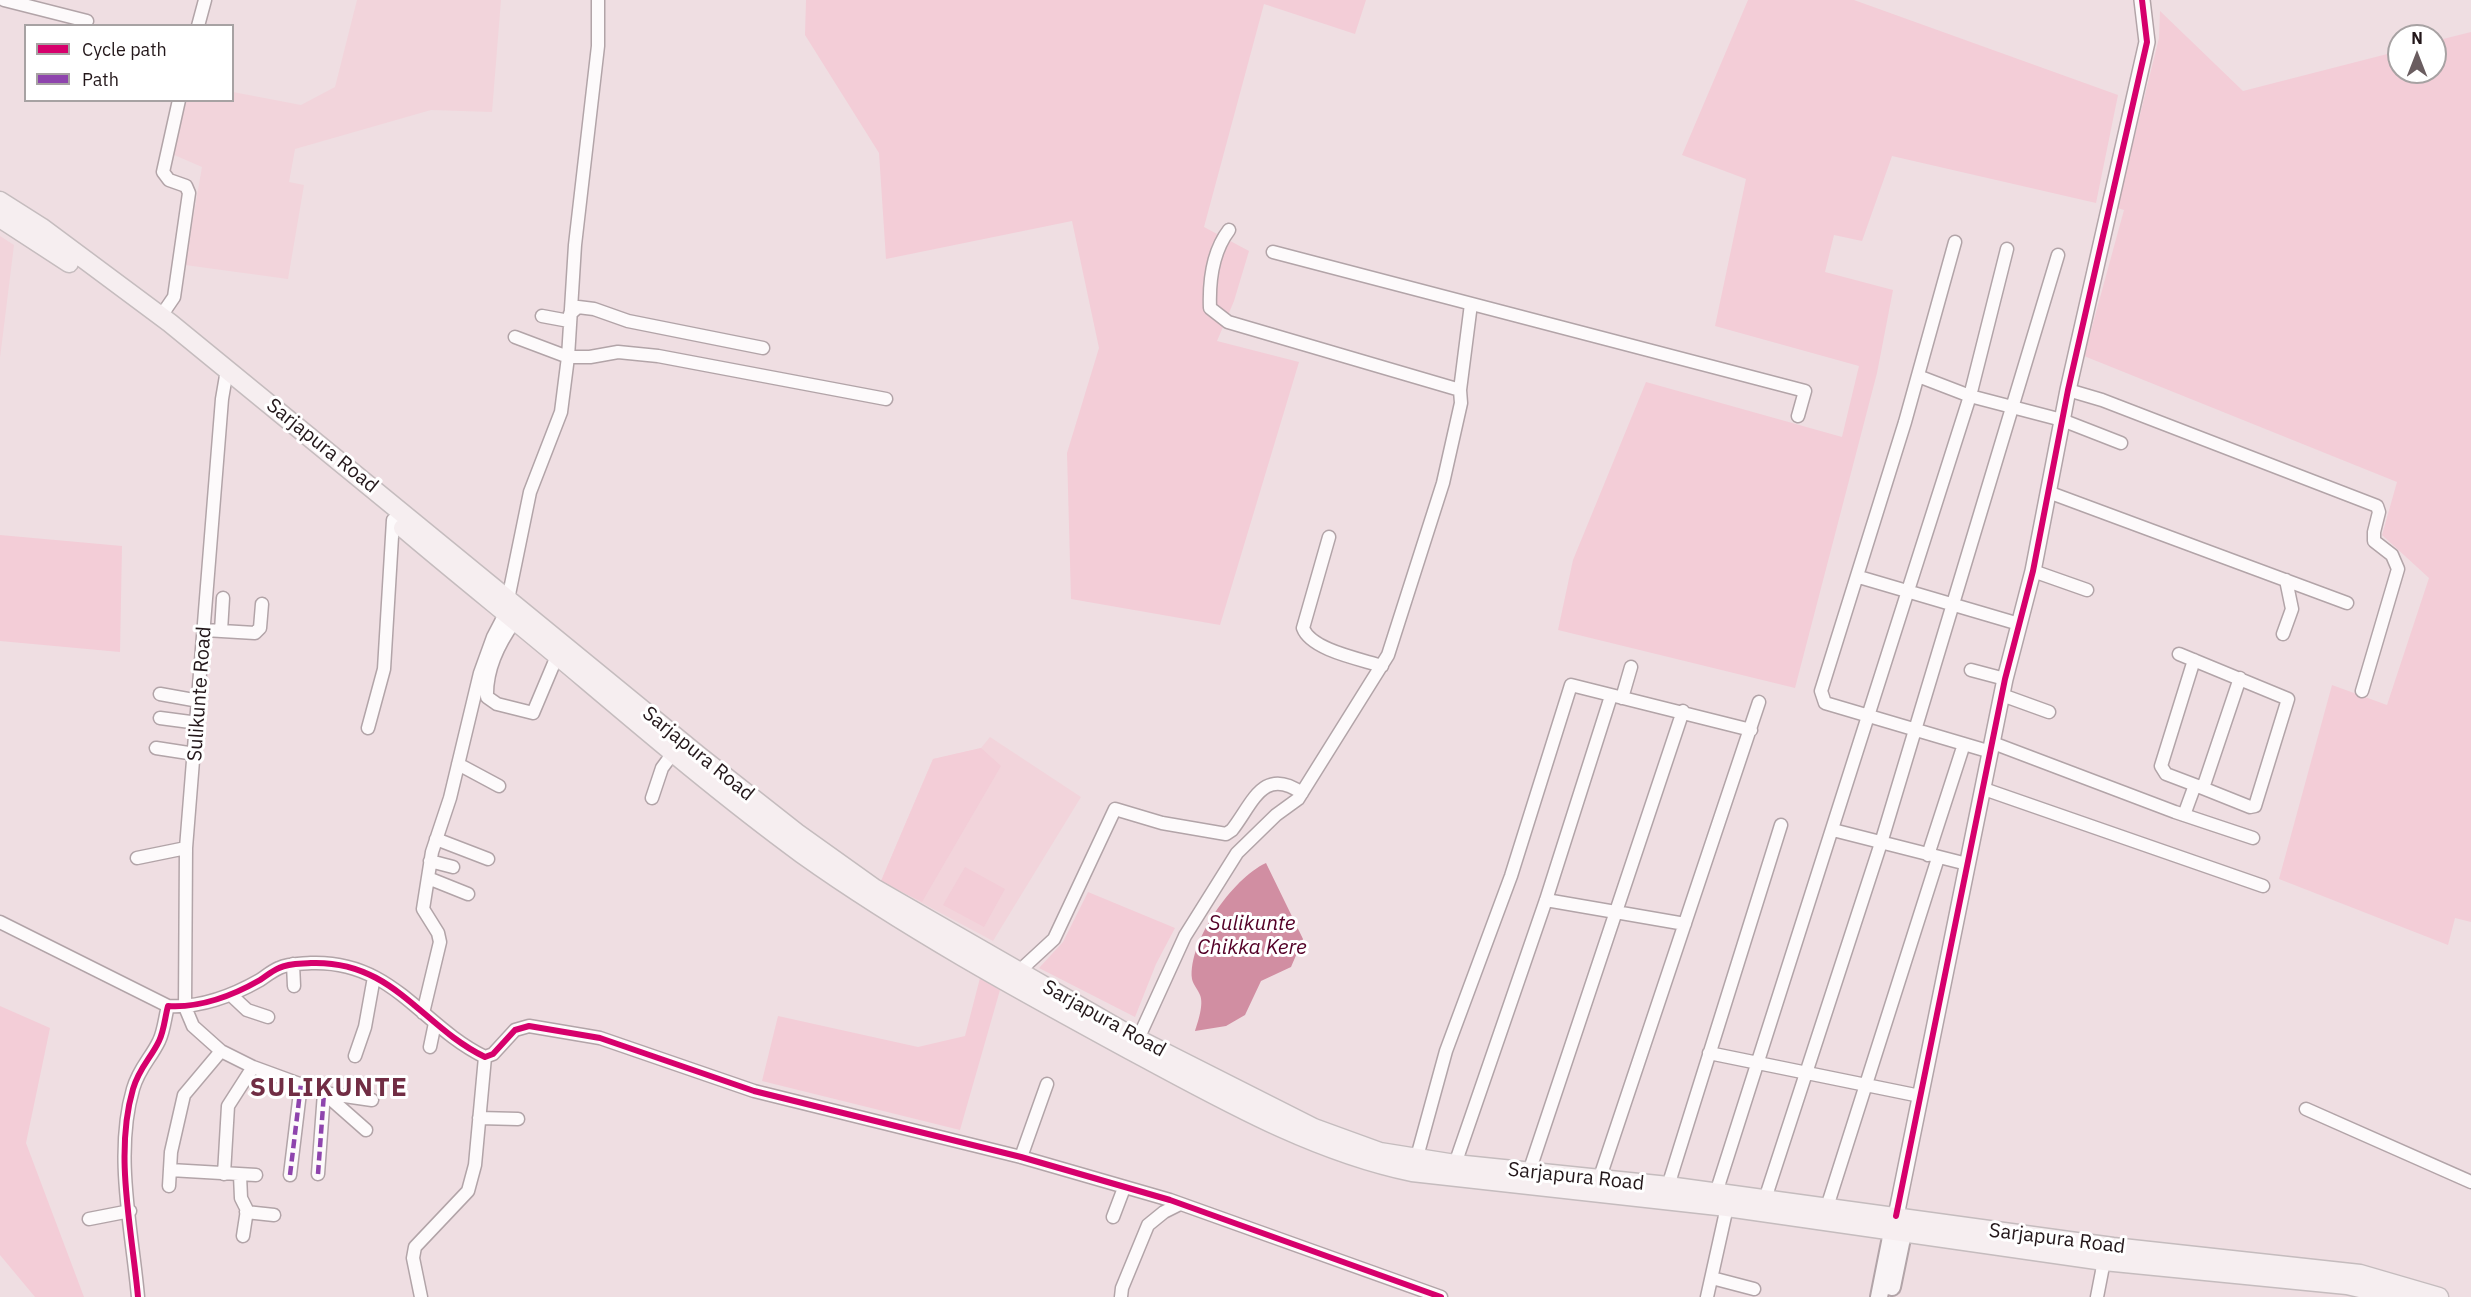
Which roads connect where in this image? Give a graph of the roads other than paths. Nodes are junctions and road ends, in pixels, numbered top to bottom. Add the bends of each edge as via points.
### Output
1 (4, 0) edge
2 (205, 0) edge
3 (598, 0) edge
4 (2142, 0) edge
5 (87, 21) dead end
6 (199, 24) edge
7 (178, 102) edge
8 (0, 201) edge
9 (0, 218) edge
10 (1229, 230) dead end
11 (1955, 242) dead end
12 (2007, 249) dead end
13 (1273, 252) dead end
14 (2058, 255) dead end
15 (1471, 304) junction
16 (161, 316) junction
17 (542, 316) dead end
18 (569, 318) junction
19 (515, 337) dead end
20 (763, 348) dead end
21 (568, 357) junction
22 (226, 376) junction
23 (1918, 376) junction
24 (1460, 390) junction
25 (2068, 390) junction
26 (1970, 396) junction
27 (886, 399) dead end
28 (2013, 409) junction
29 (1798, 416) dead end
30 (2062, 420) junction
31 (2121, 443) dead end
32 (2048, 492) junction
33 (393, 520) junction
34 (1329, 537) dead end
35 (2033, 571) junction
36 (1859, 577) junction
37 (2286, 580) junction
38 (2087, 590) dead end
39 (1908, 591) junction
40 (223, 598) dead end
41 (1955, 603) junction
42 (2347, 603) dead end
43 (262, 604) dead end
44 (510, 611) junction
45 (2019, 624) junction
46 (205, 630) junction
47 (221, 631) junction
48 (2283, 634) dead end
49 (2179, 654) dead end
50 (557, 656) junction
51 (2194, 660) junction
52 (1382, 666) junction
53 (1631, 667) dead end
54 (1971, 670) dead end
55 (2240, 678) junction
56 (2005, 679) junction
57 (2362, 691) dead end
58 (160, 694) dead end
59 (2002, 695) junction
60 (1616, 697) junction
61 (199, 701) junction
62 (1760, 702) dead end
63 (1683, 711) junction
64 (2049, 712) dead end
65 (1869, 716) junction
66 (160, 718) dead end
67 (198, 723) junction
68 (368, 728) dead end
69 (1913, 729) junction
70 (1751, 730) junction
71 (1964, 744) junction
72 (156, 748) dead end
73 (1992, 748) junction
74 (674, 753) junction
75 (195, 754) junction
76 (458, 764) junction
77 (499, 786) dead end
78 (2199, 787) junction
79 (1984, 789) junction
80 (1302, 793) junction
81 (652, 798) dead end
82 (2184, 815) junction
83 (1781, 825) dead end
84 (1833, 830) junction
85 (2253, 838) dead end
86 (436, 839) junction
87 (1881, 843) junction
88 (186, 848) junction
89 (1933, 857) junction
90 (137, 858) dead end
91 (488, 859) dead end
92 (430, 861) junction
93 (1967, 864) junction
94 (453, 867) dead end
95 (428, 878) junction
96 (2263, 886) dead end
97 (468, 894) dead end
98 (1546, 900) junction
99 (1617, 914) junction
100 (0, 922) edge
101 (1685, 924) junction
102 (293, 964) junction
103 (374, 977) junction
104 (1014, 977) junction
105 (294, 986) dead end
106 (231, 995) junction
107 (168, 1006) junction
108 (185, 1007) junction
109 (423, 1012) junction
110 (268, 1017) dead end
111 (435, 1023) junction
112 (1138, 1039) junction
113 (430, 1047) dead end
114 (221, 1051) junction
115 (1709, 1053) junction
116 (355, 1056) dead end
117 (485, 1057) junction
118 (1759, 1062) junction
119 (253, 1067) junction
120 (1807, 1072) junction
121 (301, 1084) junction
122 (1047, 1084) dead end
123 (1864, 1084) junction
124 (324, 1093) junction
125 (1920, 1096) junction
126 (372, 1100) dead end
127 (2306, 1109) dead end
128 (479, 1118) junction
129 (518, 1119) dead end
130 (366, 1130) dead end
131 (1021, 1157) junction
132 (1455, 1164) junction
133 (1414, 1165) junction
134 (170, 1170) junction
135 (224, 1174) junction
136 (318, 1174) dead end
137 (240, 1175) junction
138 (256, 1175) dead end
139 (290, 1176) dead end
140 (1527, 1179) junction
141 (1599, 1180) junction
142 (2471, 1182) edge
143 (169, 1186) dead end
144 (1668, 1186) junction
145 (1124, 1188) junction
146 (1765, 1199) junction
147 (1722, 1200) junction
148 (1180, 1204) junction
149 (1827, 1207) junction
150 (130, 1211) junction
151 (246, 1212) junction
152 (274, 1215) dead end
153 (1113, 1217) dead end
154 (89, 1218) dead end
155 (1900, 1224) junction
156 (243, 1236) dead end
157 (2104, 1261) junction
158 (1712, 1278) junction
159 (1754, 1289) dead end
160 (138, 1297) edge
161 (422, 1297) edge
162 (1121, 1297) edge
163 (1441, 1297) edge
164 (1707, 1297) edge
165 (1879, 1297) edge
166 (1890, 1297) edge
167 (2097, 1297) edge
168 (2399, 1297) edge
169 (2439, 1297) edge

1 - 5 street
2 - 6 street
3 - 18 street via 598,46
4 - 25 street via 2147,42
7 - 16 street via 163,172 168,180 186,186 189,193 174,297
8 - 16 main road, Sarjapura Road
9 - 22 main road, Sarjapura Road
10 - 24 street via 1221,241 1209,293 1210,308 1228,322
11 - 23 street
12 - 26 street
13 - 15 street
14 - 28 street
15 - 24 street
15 - 29 street via 1805,391
16 - 22 main road, Sarjapura Road
17 - 18 street
18 - 20 street via 578,308 594,309 628,321
18 - 21 street
19 - 21 street
21 - 27 street via 618,351 658,356
21 - 44 street via 561,412 530,492
22 - 33 main road, Sarjapura Road
22 - 44 main road, Sarjapura Road
22 - 46 street, Sulikunte Road
23 - 26 street
23 - 36 street
24 - 52 street via 1461,403 1443,483
25 - 30 street
25 - 57 street via 2377,506 2374,541 2392,555 2397,569
26 - 28 street
26 - 39 street
28 - 30 street
28 - 41 street
30 - 31 street
30 - 32 street
32 - 35 street
32 - 37 street
33 - 44 main road, Sarjapura Road
33 - 68 street via 384,669
34 - 52 street via 1303,628 1305,634 1315,644
35 - 38 street
35 - 45 street
36 - 39 street
36 - 65 street via 1821,691 1825,703
37 - 42 street
37 - 48 street via 2292,609
39 - 41 street
39 - 65 street
40 - 47 street
41 - 45 street
41 - 69 street
43 - 47 street via 258,631
44 - 50 main road, Sarjapura Road
44 - 50 street via 494,657 487,697 496,704 533,713
44 - 76 street via 493,637 480,673
44 - 104 main road, Sarjapura Road via 797,833 874,888
45 - 56 street
46 - 47 street
46 - 61 street, Sulikunte Road
49 - 51 street
50 - 74 main road, Sarjapura Road
51 - 55 street
51 - 78 street via 2161,766 2166,774
52 - 80 street
53 - 60 street
54 - 56 street
55 - 78 street
55 - 78 street via 2288,699 2258,801 2250,807
56 - 59 street
58 - 61 street
59 - 64 street
59 - 73 street
60 - 63 street
60 - 98 street
60 - 133 street via 1570,686 1511,876 1446,1051
61 - 67 street, Sulikunte Road
62 - 70 street
63 - 70 street
63 - 99 street
65 - 69 street
65 - 84 street
66 - 67 street
67 - 75 street, Sulikunte Road
69 - 71 street
69 - 87 street
70 - 101 street
71 - 73 street
71 - 89 street
72 - 75 street
73 - 79 street
73 - 82 street
74 - 81 street via 662,768
74 - 104 main road, Sarjapura Road via 802,854 867,898
75 - 88 street, Sulikunte Road
76 - 77 street
76 - 86 street
78 - 82 street
79 - 93 street
79 - 96 street
80 - 104 street via 1275,782 1265,786 1226,834 1162,823 1114,809 1054,939
80 - 112 street via 1237,853 1185,936
82 - 85 street
83 - 115 street
84 - 87 street
84 - 118 street
86 - 91 street
86 - 92 street
87 - 89 street
87 - 120 street
88 - 90 street
88 - 108 street, Sulikunte Road
89 - 93 street
89 - 123 street
92 - 94 street
92 - 95 street
93 - 125 street
95 - 97 street
95 - 109 street via 423,909 440,942
98 - 99 street
98 - 132 street
99 - 101 street
99 - 140 street
100 - 107 street
101 - 141 street
102 - 103 street via 327,963
102 - 105 street
102 - 106 street via 280,967
103 - 109 street via 401,992
103 - 116 street via 365,1028
104 - 112 main road, Sarjapura Road
104 - 133 main road, Sarjapura Road via 1192,1083 1324,1148 1369,1163
106 - 108 street
106 - 110 street via 248,1010
107 - 108 street
107 - 150 street via 159,1041 143,1063 133,1089 124,1127
108 - 114 street via 193,1026
109 - 111 street
111 - 113 street
111 - 117 street
112 - 133 main road, Sarjapura Road via 1314,1128
114 - 119 street
114 - 134 street via 184,1095
115 - 118 street
115 - 144 street
117 - 128 street
117 - 131 street via 493,1054 515,1030 529,1026 600,1038 754,1091
118 - 120 street
118 - 147 street
119 - 121 street
119 - 135 street via 228,1106
120 - 123 street
120 - 146 street
121 - 124 street
121 - 139 street
122 - 131 street
123 - 125 street
123 - 149 street
124 - 126 street
124 - 130 street
124 - 136 street
125 - 155 street
127 - 142 street
128 - 129 street
128 - 161 street via 475,1165 468,1191 415,1246 413,1258
131 - 145 street
132 - 133 main road, Sarjapura Road
132 - 140 main road, Sarjapura Road
133 - 140 main road, Sarjapura Road
134 - 135 street
134 - 143 street
135 - 137 street
137 - 138 street
137 - 151 street
140 - 141 main road, Sarjapura Road
140 - 147 main road, Sarjapura Road
141 - 144 main road, Sarjapura Road
144 - 147 main road, Sarjapura Road
145 - 148 street
145 - 153 street
146 - 147 main road, Sarjapura Road
146 - 149 main road, Sarjapura Road
147 - 155 main road, Sarjapura Road
147 - 158 street
148 - 162 street via 1148,1225
148 - 163 street
149 - 155 main road, Sarjapura Road
150 - 154 street
150 - 160 street
151 - 152 street
151 - 156 street
155 - 157 main road, Sarjapura Road
155 - 165 main road
155 - 166 main road
155 - 169 main road, Sarjapura Road via 2360,1274
157 - 167 street
157 - 168 main road, Sarjapura Road via 2347,1285
158 - 159 street
158 - 164 street

